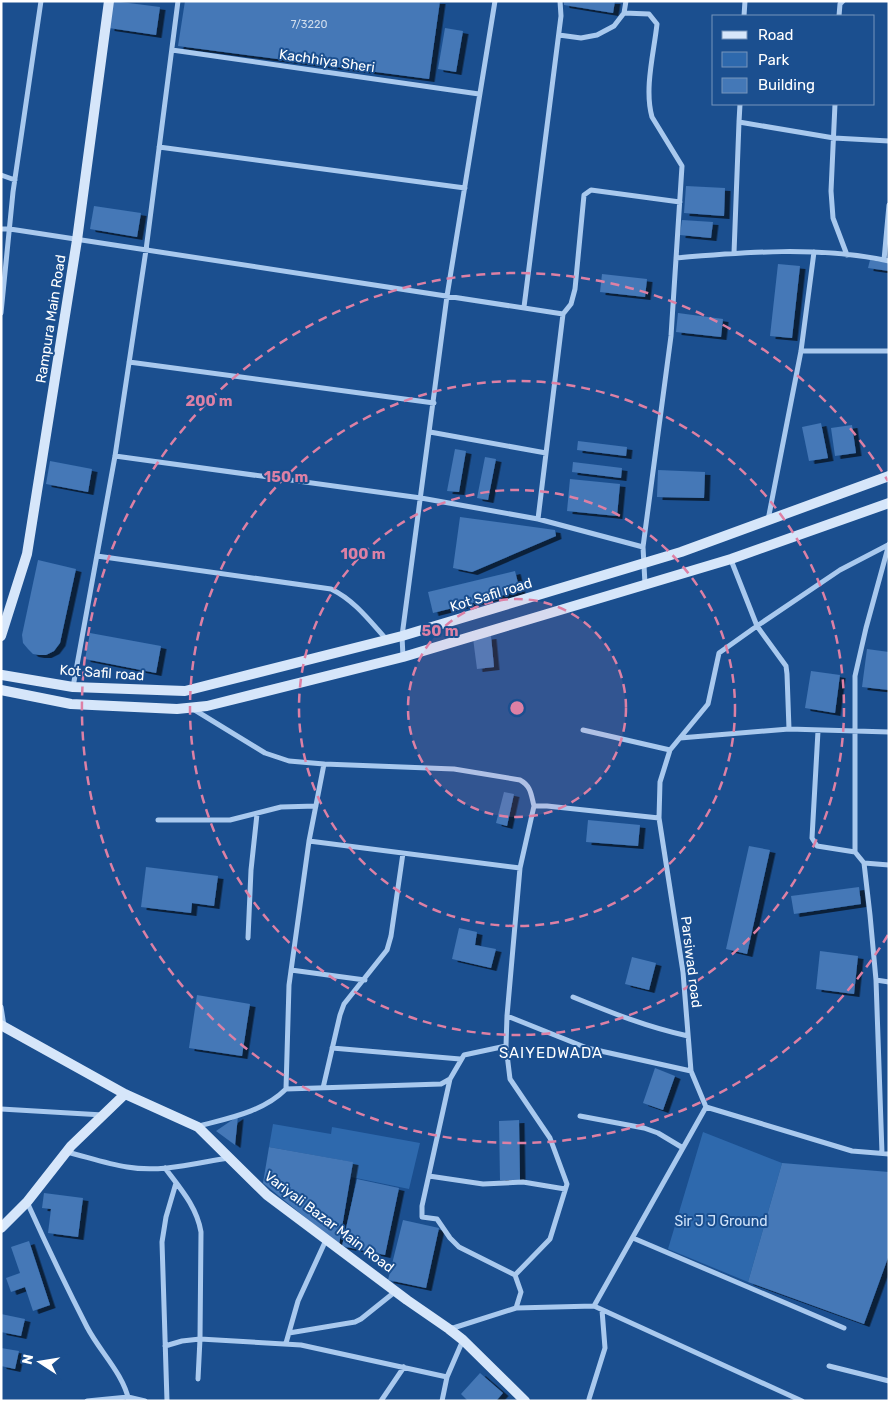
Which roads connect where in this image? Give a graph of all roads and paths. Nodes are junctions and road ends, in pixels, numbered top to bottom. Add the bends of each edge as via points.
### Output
1 (41, 1) edge
2 (109, 1) edge
3 (178, 1) edge
4 (495, 1) edge
5 (560, 1) edge
6 (626, 1) edge
7 (745, 1) edge
8 (843, 1) edge
9 (624, 13) junction
10 (744, 15) edge
11 (839, 15) edge
12 (559, 35) junction
13 (172, 50) junction
14 (479, 94) junction
15 (740, 105) edge
16 (835, 105) edge
17 (739, 122) junction
18 (834, 138) junction
19 (889, 141) edge
20 (160, 147) junction
21 (1, 175) edge
22 (15, 180) junction
23 (465, 188) junction
24 (680, 202) junction
25 (889, 205) edge
26 (1, 229) edge
27 (10, 229) junction
28 (77, 240) junction
29 (146, 250) junction
30 (814, 252) junction
31 (734, 253) junction
32 (847, 255) junction
33 (676, 258) junction
34 (886, 261) edge
35 (447, 296) junction
36 (524, 307) junction
37 (1, 313) edge
38 (563, 314) junction
39 (801, 351) junction
40 (889, 351) edge
41 (129, 362) junction
42 (434, 403) junction
43 (430, 432) junction
44 (546, 453) junction
45 (115, 456) junction
46 (889, 476) edge
47 (421, 498) junction
48 (889, 503) edge
49 (538, 519) junction
50 (768, 521) junction
51 (888, 545) edge
52 (643, 547) junction
53 (97, 556) junction
54 (731, 559) junction
55 (644, 563) junction
56 (645, 585) junction
57 (756, 626) junction
58 (1, 636) edge
59 (402, 636) junction
60 (387, 640) junction
61 (403, 657) junction
62 (1, 674) edge
63 (73, 687) junction
64 (1, 690) edge
65 (190, 708) junction
66 (790, 729) junction
67 (583, 730) dead end
68 (854, 730) junction
69 (818, 731) junction
70 (889, 732) edge
71 (680, 738) junction
72 (670, 750) junction
73 (324, 764) junction
74 (316, 806) junction
75 (534, 806) junction
76 (257, 814) junction
77 (659, 818) junction
78 (158, 820) dead end
79 (309, 840) junction
80 (855, 852) junction
81 (403, 853) junction
82 (864, 863) junction
83 (889, 865) edge
84 (520, 868) junction
85 (248, 938) dead end
86 (290, 970) junction
87 (365, 980) junction
88 (876, 980) junction
89 (889, 982) edge
90 (573, 997) dead end
91 (1, 1008) edge
92 (507, 1016) junction
93 (2, 1025) edge
94 (688, 1036) junction
95 (506, 1046) junction
96 (332, 1048) junction
97 (460, 1059) junction
98 (691, 1071) junction
99 (450, 1080) junction
100 (323, 1088) junction
101 (286, 1089) junction
102 (125, 1094) junction
103 (706, 1107) junction
104 (1, 1109) edge
105 (104, 1115) junction
106 (580, 1116) dead end
107 (198, 1127) junction
108 (683, 1148) junction
109 (66, 1152) junction
110 (882, 1153) junction
111 (889, 1154) edge
112 (229, 1158) junction
113 (165, 1168) junction
114 (429, 1176) junction
115 (176, 1183) junction
116 (565, 1189) junction
117 (27, 1202) junction
118 (1, 1228) edge
119 (632, 1238) junction
120 (326, 1240) junction
121 (516, 1275) junction
122 (396, 1291) junction
123 (594, 1306) junction
124 (516, 1308) junction
125 (602, 1310) junction
126 (844, 1328) dead end
127 (449, 1329) junction
128 (289, 1333) junction
129 (200, 1339) junction
130 (463, 1340) junction
131 (286, 1343) junction
132 (165, 1346) junction
133 (829, 1366) dead end
134 (404, 1367) junction
135 (447, 1377) junction
136 (198, 1379) dead end
137 (889, 1381) edge
138 (128, 1399) edge
139 (589, 1400) dead end
140 (87, 1401) edge
141 (145, 1401) edge
142 (167, 1401) edge
143 (381, 1401) edge
144 (442, 1401) edge
145 (525, 1401) edge
146 (802, 1401) edge

1 - 22 street
2 - 28 main road, Rampura Main Road
3 - 13 street
4 - 14 street
5 - 12 street
6 - 9 street
7 - 10 street
8 - 11 street
9 - 12 street via 614,26 598,35 581,38
9 - 24 street via 649,14 657,24 650,109 682,166
12 - 36 street
13 - 14 street, Kachhiya Sheri
13 - 20 street
14 - 23 street
15 - 17 street
16 - 18 street
17 - 18 street
17 - 31 street
18 - 19 street
18 - 32 street via 833,218
20 - 23 street
20 - 29 street
21 - 22 street
22 - 27 street
23 - 35 street
24 - 33 street
24 - 38 street via 591,190 584,195 575,289 571,304
25 - 34 street
26 - 27 street
27 - 28 street
27 - 37 street
28 - 29 street
28 - 58 main road, Rampura Main Road via 27,554
29 - 35 street
29 - 41 street
30 - 31 street
30 - 32 street
30 - 39 street
31 - 33 street
32 - 34 street
33 - 52 street via 671,336
35 - 36 street
35 - 42 street
36 - 38 street
38 - 44 street
39 - 40 street
39 - 50 street
41 - 42 street
41 - 45 street
42 - 43 street
43 - 44 street
43 - 47 street
44 - 49 street
45 - 47 street
45 - 53 street
46 - 50 main road, Kot Safil road
47 - 49 street
47 - 59 street
48 - 54 main road
49 - 52 street
50 - 55 main road, Kot Safil road
51 - 57 street via 840,570
51 - 68 street via 855,676
52 - 55 street
53 - 60 street via 331,589 354,603
53 - 63 street
54 - 56 main road
54 - 57 street
55 - 56 street
55 - 59 main road, Kot Safil road
56 - 61 main road
57 - 66 street via 786,666
57 - 71 street via 719,653 708,704
59 - 60 main road, Kot Safil road
59 - 61 street
60 - 63 main road, Kot Safil road via 185,691
61 - 65 main road
62 - 63 main road, Kot Safil road
64 - 65 main road via 71,704
65 - 73 street via 265,754 289,761
66 - 69 street
66 - 71 street
67 - 72 street
68 - 69 street
68 - 70 street
68 - 80 street
69 - 80 street via 812,838 817,846
71 - 72 street
72 - 77 street, Parsiwad road via 660,782
73 - 74 street
73 - 75 street via 454,769 520,780 530,789
74 - 76 street via 282,807
74 - 79 street
75 - 77 street
75 - 84 street
76 - 78 street via 230,820
76 - 85 street
77 - 94 street, Parsiwad road via 683,972
79 - 81 street
79 - 86 street
80 - 82 street
81 - 84 street
81 - 87 street via 390,944
82 - 83 street
82 - 88 street
84 - 92 street
86 - 87 street
86 - 101 street
87 - 96 street via 344,1004
88 - 89 street
88 - 110 street
90 - 94 street via 638,1023
91 - 93 street
92 - 95 street
92 - 98 street via 587,1048
93 - 102 main road, Variyali Bazar Main Road
94 - 98 street, Parsiwad road
95 - 97 street via 468,1053
95 - 116 street via 510,1079 550,1138 567,1184
96 - 97 street
96 - 100 street
97 - 99 street
98 - 103 street, Parsiwad road
99 - 100 street via 440,1084
99 - 114 street
100 - 101 street
101 - 107 street via 263,1106
102 - 105 main road
102 - 107 main road, Variyali Bazar Main Road
103 - 108 street
103 - 110 street via 852,1151
104 - 105 street
105 - 109 main road
106 - 108 street via 644,1128
107 - 112 main road, Variyali Bazar Main Road
108 - 119 street
109 - 113 street via 127,1167
109 - 117 main road
110 - 111 street
112 - 113 street
112 - 120 main road, Variyali Bazar Main Road via 267,1195
113 - 115 street
114 - 116 street via 483,1184 523,1182
114 - 121 street via 422,1216 437,1219 459,1247
115 - 129 street via 194,1209 201,1232
115 - 132 street via 162,1242
116 - 121 street via 550,1239
117 - 118 main road
117 - 138 street via 88,1329 120,1378
119 - 123 street
119 - 126 street
120 - 122 main road, Variyali Bazar Main Road
120 - 128 street via 298,1301
121 - 124 street via 521,1292
122 - 127 main road, Variyali Bazar Main Road
122 - 128 street via 355,1322
123 - 124 street
123 - 125 street
124 - 127 street
125 - 139 street via 606,1348
125 - 146 street
127 - 130 main road, Variyali Bazar Main Road
128 - 131 street
129 - 131 street
129 - 132 street
129 - 136 street
130 - 135 street
130 - 145 main road, Variyali Bazar Main Road
131 - 134 street
132 - 142 street
133 - 137 street
134 - 135 street
134 - 143 street
135 - 144 street
138 - 140 street
138 - 141 street

